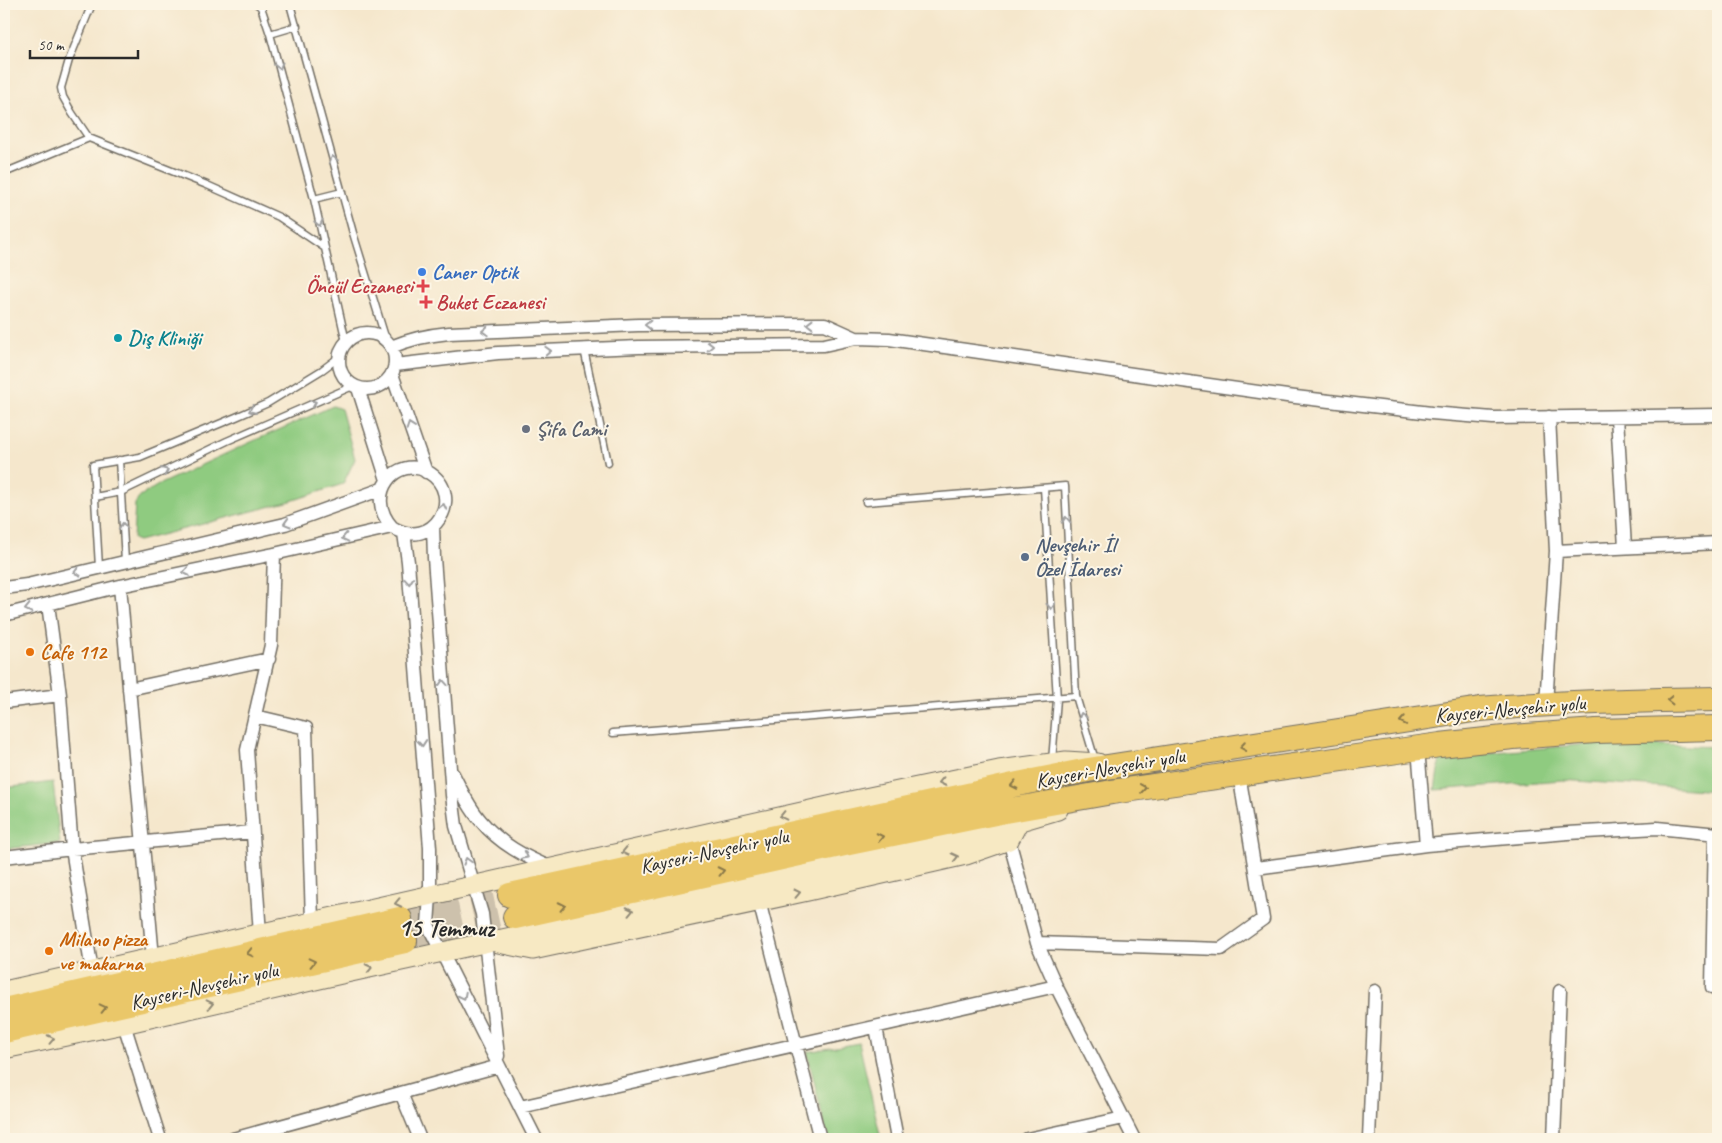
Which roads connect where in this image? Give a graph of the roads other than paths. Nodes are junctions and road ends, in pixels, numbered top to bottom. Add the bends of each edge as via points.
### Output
1 (92, 4) edge
2 (269, 4) edge
3 (290, 4) edge
4 (259, 5) edge
5 (296, 26) junction
6 (270, 34) junction
7 (89, 138) junction
8 (4, 173) edge
9 (342, 192) junction
10 (314, 199) junction
11 (325, 248) junction
12 (856, 338) junction
13 (346, 342) junction
14 (388, 343) junction
15 (584, 349) junction
16 (338, 358) junction
17 (393, 369) junction
18 (355, 387) junction
19 (1718, 415) edge
20 (1617, 416) junction
21 (1549, 417) junction
22 (1718, 419) edge
23 (119, 460) junction
24 (608, 463) dead end
25 (426, 472) junction
26 (385, 485) junction
27 (1044, 488) junction
28 (121, 492) junction
29 (95, 497) junction
30 (866, 502) dead end
31 (433, 526) junction
32 (398, 530) junction
33 (1718, 543) edge
34 (1625, 548) junction
35 (1556, 551) junction
36 (274, 554) junction
37 (125, 561) junction
38 (100, 567) junction
39 (120, 586) junction
40 (4, 588) edge
41 (48, 604) junction
42 (4, 615) edge
43 (269, 660) junction
44 (129, 689) junction
45 (60, 695) junction
46 (1076, 696) junction
47 (1057, 699) junction
48 (1718, 699) edge
49 (4, 702) edge
50 (1546, 704) junction
51 (255, 716) junction
52 (1718, 728) edge
53 (613, 732) dead end
54 (1418, 748) junction
55 (1052, 763) junction
56 (1103, 765) junction
57 (449, 768) junction
58 (1239, 774) junction
59 (1112, 792) junction
60 (1018, 823) junction
61 (252, 832) junction
62 (1717, 834) edge
63 (1009, 840) junction
64 (143, 843) junction
65 (1426, 845) junction
66 (72, 849) junction
67 (4, 857) edge
68 (552, 868) junction
69 (1256, 868) junction
70 (474, 886) junction
71 (430, 895) junction
72 (759, 901) junction
73 (312, 921) junction
74 (260, 934) junction
75 (488, 942) junction
76 (1037, 943) junction
77 (441, 953) junction
78 (153, 958) junction
79 (92, 971) junction
80 (1056, 986) junction
81 (1718, 988) edge
82 (4, 991) edge
83 (1375, 991) dead end
84 (1560, 991) dead end
85 (4, 1010) edge
86 (124, 1024) junction
87 (876, 1027) junction
88 (4, 1030) edge
89 (797, 1045) junction
90 (4, 1049) edge
91 (499, 1066) junction
92 (402, 1092) junction
93 (520, 1107) junction
94 (1123, 1118) junction
95 (160, 1139) edge
96 (233, 1139) edge
97 (420, 1139) edge
98 (536, 1139) edge
99 (820, 1139) edge
100 (897, 1139) edge
101 (1027, 1139) edge
102 (1134, 1139) edge
103 (1369, 1139) edge
104 (1554, 1139) edge

1 - 7 lane via 69,60 62,88 63,97
2 - 4 lane
3 - 5 lane
4 - 6 lane
5 - 6 lane
9 -> 5 lane
6 -> 10 lane
7 - 8 lane
7 - 11 lane via 271,213
9 - 10 lane
9 - 14 lane
10 -> 11 lane
11 - 13 lane
12 -> 14 street via 825,324 448,333
15 -> 12 street via 824,345
12 - 21 street via 1431,413 1493,418
13 - 14 street via 361,333 370,333
13 - 16 street
14 - 17 street via 395,356
17 -> 15 street via 498,353
15 - 24 lane
16 - 18 street via 342,374
16 -> 23 lane via 268,403 164,448
17 - 18 street via 381,386 366,390
25 -> 17 street
18 - 26 street
28 -> 18 lane via 227,441
19 - 20 street
19 - 22 street
20 - 21 street
20 - 34 street
21 - 35 street
23 - 28 lane
23 - 29 lane via 93,465
25 - 26 street via 405,469
31 -> 25 street via 440,518 445,497 442,487
26 - 32 street via 380,499 381,510 385,519
26 -> 37 street via 285,524
27 - 30 lane
46 -> 27 lane via 1065,486
27 -> 47 lane
28 - 29 lane
37 -> 28 lane
29 - 38 lane
31 - 32 street via 419,533
57 -> 31 street
32 -> 36 street
32 -> 71 street via 408,562 428,814
33 - 34 street
34 - 35 street
35 - 50 street
36 -> 39 street
36 - 43 street via 273,629
37 - 38 street
38 -> 40 street
39 - 41 street
39 - 44 street
41 -> 42 street
41 - 45 street
43 - 44 street
43 - 51 street
44 - 64 street
45 - 49 street
45 - 66 street
46 - 47 lane
56 -> 46 lane
47 - 53 lane
47 - 55 lane
48 -> 50 highway, Kayseri-Nevşehir yolu
50 -> 56 highway, Kayseri-Nevşehir yolu via 1436,715
51 - 61 street via 247,750
51 - 73 street via 306,728
52 - 54 highway, Kayseri-Nevşehir yolu via 1596,730
54 - 58 highway, Kayseri-Nevşehir yolu
54 - 65 street
55 - 56 street via 1066,761
55 -> 68 street via 999,770 855,800
56 -> 59 highway, Kayseri-Nevşehir yolu via 512,906
57 -> 68 street via 486,827 516,851
70 -> 57 street via 456,826
59 -> 58 highway, Kayseri-Nevşehir yolu
58 - 69 street
59 - 60 street
60 - 63 street
75 -> 60 street via 954,841
61 - 64 street
61 - 74 street
62 - 65 street via 1657,828
62 - 81 street via 1712,987
72 -> 63 street via 966,855
63 - 76 street
64 - 66 street
64 - 78 street
65 - 69 street
66 - 67 street
66 - 79 street
68 - 70 street
69 - 76 street via 1263,919 1221,949
70 - 71 street
70 - 75 street
71 -> 73 street
71 - 77 street via 428,925
72 - 75 street via 533,950
72 - 89 street
73 - 74 street
74 - 78 street
75 - 77 street
75 - 91 street
76 - 80 street
86 -> 77 street
77 -> 91 street
78 - 79 street
79 - 82 street
80 - 87 street
80 - 94 street
83 - 103 street
84 - 104 street
88 -> 85 highway, Kayseri-Nevşehir yolu via 403,930
90 -> 86 street
86 - 95 street
87 - 89 street
87 - 100 street
89 - 93 street
89 - 99 street
91 - 92 street
91 - 93 street
92 - 96 street
92 - 97 street
93 - 98 street
94 - 101 street
94 - 102 street

